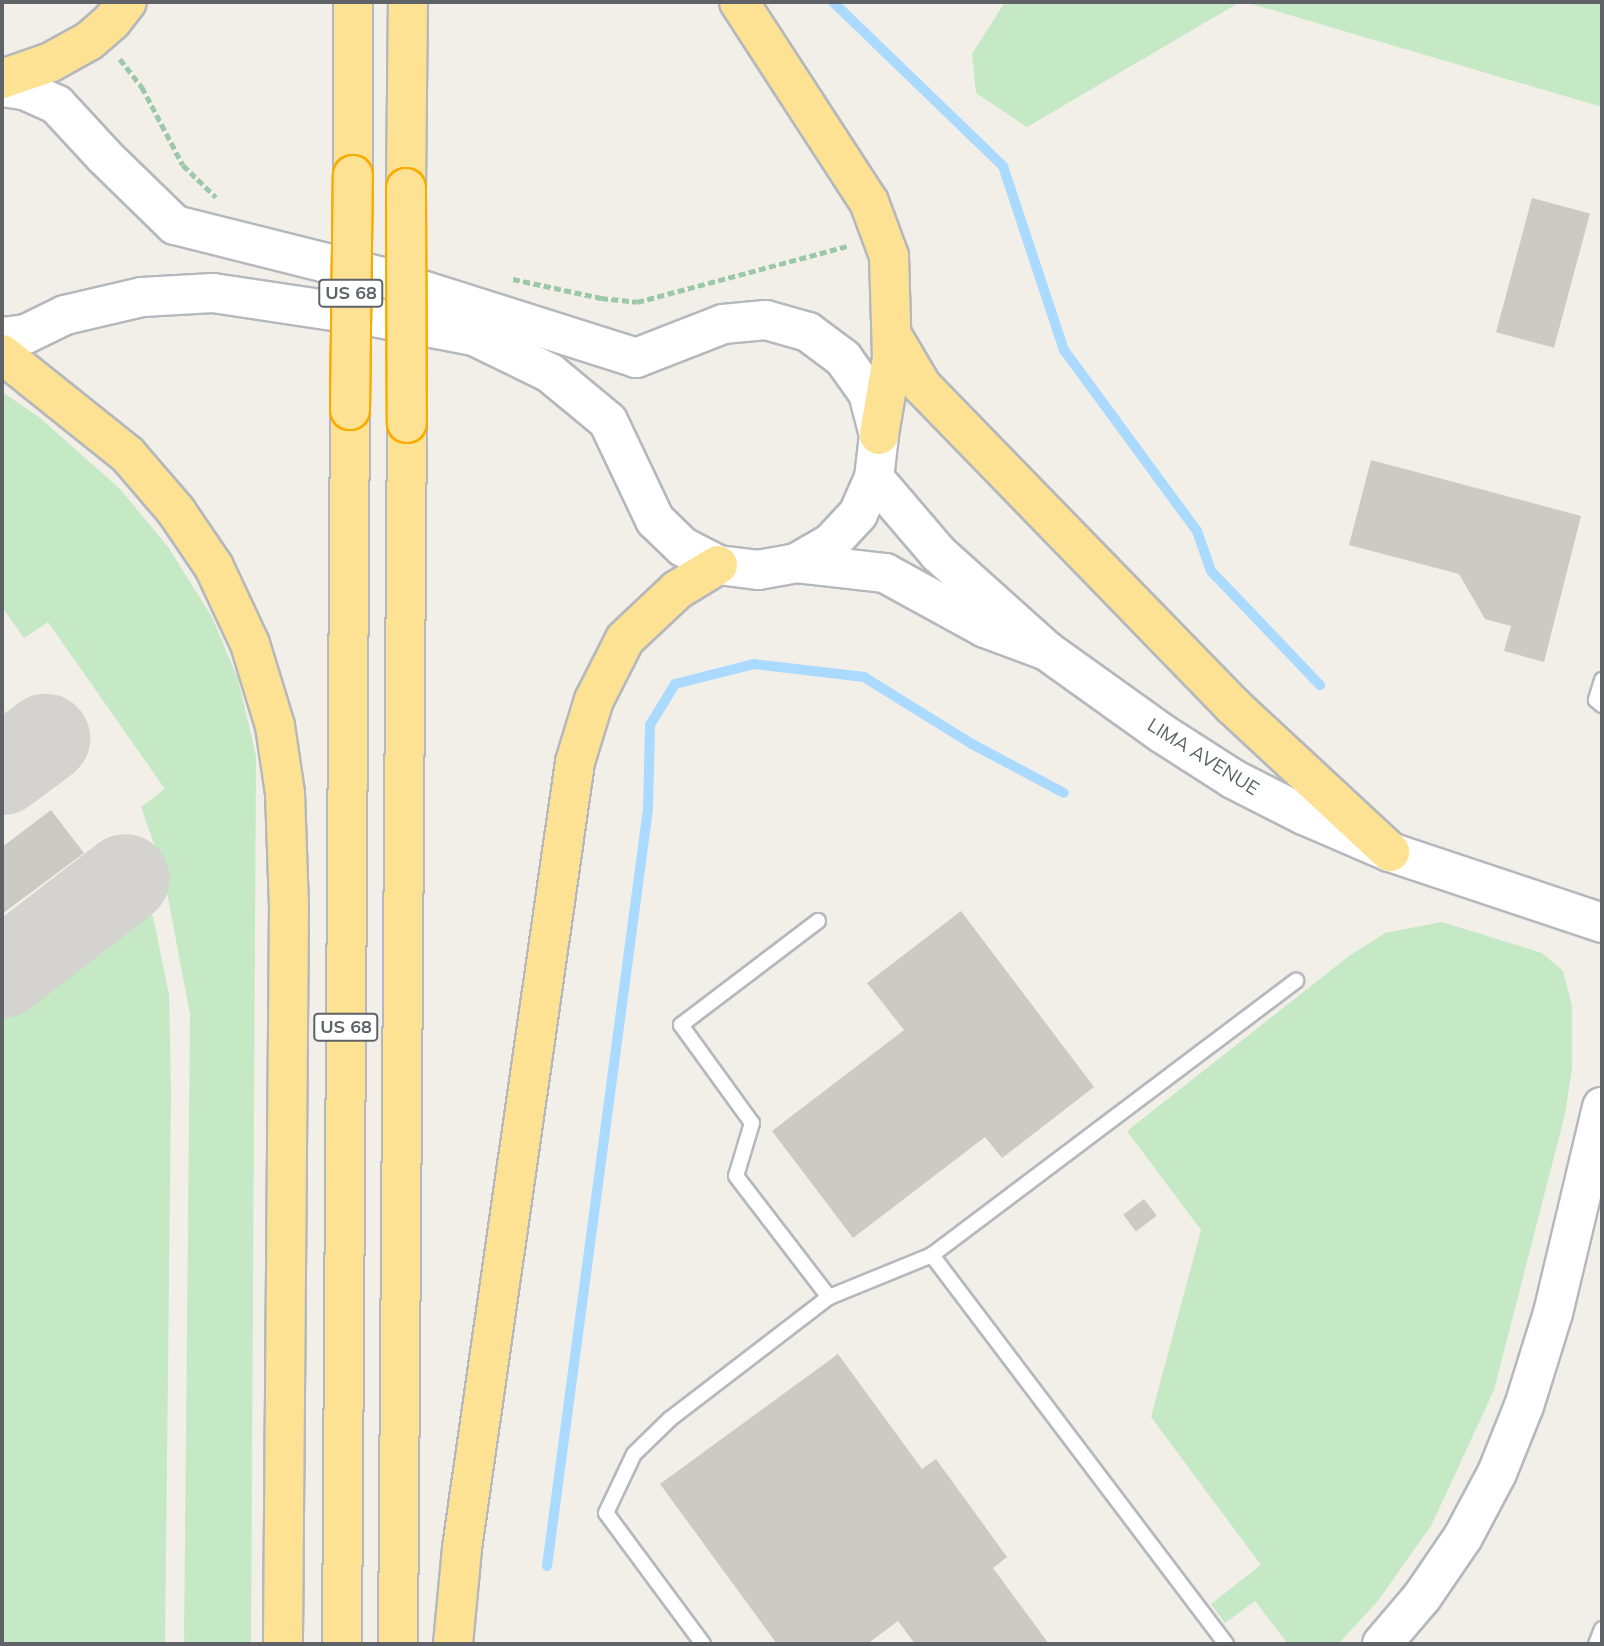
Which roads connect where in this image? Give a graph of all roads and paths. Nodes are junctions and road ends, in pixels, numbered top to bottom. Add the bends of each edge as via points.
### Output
1 (127, 2) edge
2 (353, 2) edge
3 (408, 2) edge
4 (739, 2) edge
5 (117, 55) dead end
6 (2, 79) edge
7 (2, 87) edge
8 (220, 201) dead end
9 (854, 245) dead end
10 (506, 277) dead end
11 (2, 337) edge
12 (892, 337) junction
13 (2, 354) edge
14 (879, 435) junction
15 (874, 478) junction
16 (797, 562) junction
17 (718, 565) junction
18 (1047, 651) junction
19 (1602, 680) edge
20 (1602, 705) edge
21 (1390, 852) junction
22 (818, 921) dead end
23 (1602, 923) edge
24 (1296, 981) dead end
25 (1602, 1107) edge
26 (932, 1255) junction
27 (829, 1297) junction
28 (1602, 1629) edge
29 (283, 1644) edge
30 (342, 1644) edge
31 (398, 1644) edge
32 (453, 1644) edge
33 (703, 1644) edge
34 (1226, 1644) edge
35 (1382, 1644) edge
36 (1596, 1644) edge

1 - 6 highway via 89,41 51,62
2 - 30 highway, US 68, bridge
3 - 31 highway, US 68, bridge
4 - 12 highway via 869,202 889,256
5 - 8 path via 142,87 183,165
7 - 14 main road via 24,90 57,105 175,225 378,276 636,358 723,324 766,320 808,332 843,358 861,384
9 - 10 path via 637,302
11 - 17 main road via 26,334 65,315 142,296 213,293 474,336 550,373 608,421 655,520 683,547
12 - 14 highway via 889,388
12 - 21 highway via 922,386 1232,705
13 - 29 highway via 128,455 176,511 214,567 250,644 275,726 285,793 289,906
14 - 15 main road
15 - 16 main road via 858,514 831,544
15 - 18 main road, LIMA AVENUE via 939,554
16 - 17 main road via 758,570
16 - 18 main road via 885,573 985,628
17 - 32 highway via 677,590 625,639 594,700 575,762 462,1548
18 - 21 main road, LIMA AVENUE via 1233,779
19 - 20 lane via 1596,700
21 - 23 main road, LIMA AVENUE
22 - 27 lane via 681,1026 752,1123 736,1176
24 - 26 lane
25 - 35 main road via 1553,1313 1497,1473 1463,1537 1422,1597
26 - 27 lane
26 - 34 lane
27 - 33 lane via 670,1419 634,1454 606,1513
28 - 36 lane

